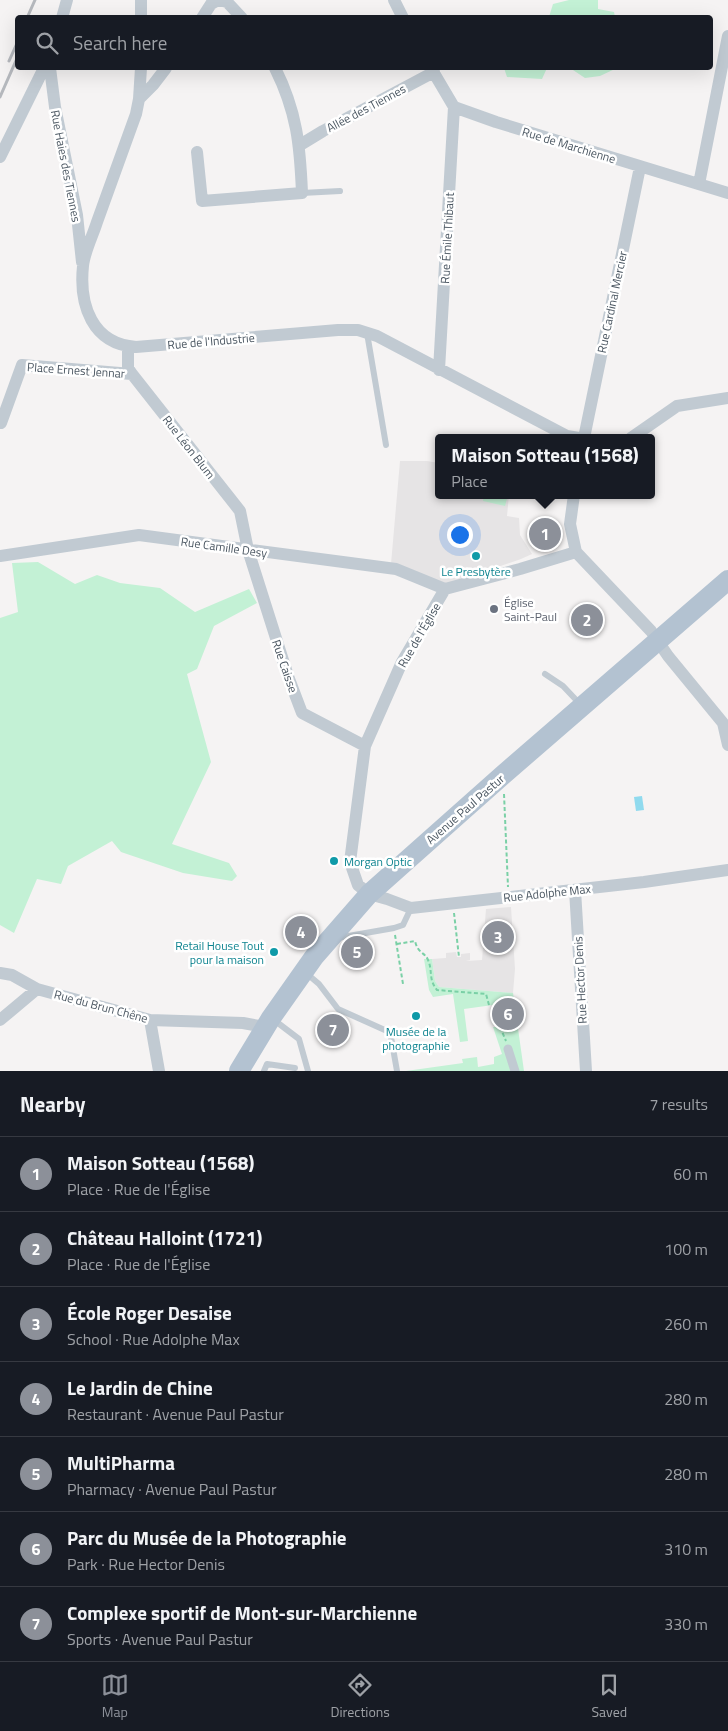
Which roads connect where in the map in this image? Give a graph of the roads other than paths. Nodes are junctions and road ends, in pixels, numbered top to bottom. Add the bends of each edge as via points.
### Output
1 (68, 0) edge
2 (141, 0) edge
3 (394, 0) edge
4 (63, 15) edge
5 (141, 15) edge
6 (204, 15) edge
7 (239, 15) edge
8 (402, 15) edge
9 (728, 36) edge
10 (43, 70) edge
11 (50, 70) edge
12 (141, 70) edge
13 (164, 70) edge
14 (276, 70) edge
15 (432, 70) edge
16 (139, 99) junction
17 (454, 107) junction
18 (300, 146) junction
19 (197, 152) dead end
20 (0, 157) edge
21 (640, 167) junction
22 (699, 184) junction
23 (340, 191) dead end
24 (302, 193) junction
25 (728, 193) edge
26 (82, 264) junction
27 (367, 333) junction
28 (128, 346) junction
29 (439, 370) junction
30 (132, 374) junction
31 (728, 398) edge
32 (1, 423) edge
33 (563, 434) edge
34 (585, 434) edge
35 (637, 434) edge
36 (386, 445) dead end
37 (573, 499) edge
38 (248, 550) junction
39 (576, 552) junction
40 (0, 556) edge
41 (728, 580) edge
42 (445, 589) junction
43 (658, 641) junction
44 (545, 674) dead end
45 (582, 706) junction
46 (728, 745) edge
47 (365, 746) junction
48 (728, 870) edge
49 (575, 890) junction
50 (368, 894) junction
51 (412, 908) junction
52 (331, 939) junction
53 (304, 971) junction
54 (0, 973) edge
55 (37, 989) junction
56 (0, 1020) edge
57 (150, 1020) junction
58 (268, 1023) junction
59 (508, 1049) road end
60 (295, 1068) dead end
61 (159, 1071) edge
62 (239, 1071) edge
63 (264, 1071) edge
64 (308, 1071) edge
65 (397, 1071) edge
66 (515, 1071) edge
67 (586, 1071) edge

1 - 4 street
2 - 5 street
3 - 8 street
6 - 7 street via 218,0 227,2
9 - 22 street
10 - 20 street
11 - 26 street, Rue Haies des Tiennes via 77,215
12 - 16 street, Rue de l'Industrie
13 - 16 street
14 - 18 street via 293,112
15 - 17 street
15 - 18 street, Allée des Tiennes
16 - 26 street, Rue de l'Industrie
17 - 21 street, Rue de Marchienne
17 - 29 street, Rue Émile Thibaut
18 - 24 street
19 - 24 street via 202,201
21 - 22 street, Rue de Marchienne
21 - 34 street, Rue Cardinal Mercier
22 - 25 street, Rue de Marchienne
23 - 24 lane
26 - 28 street, Rue de l'Industrie via 83,292 93,325 100,333
27 - 28 street, Rue de l'Industrie via 338,330
27 - 29 street, Rue de l'Industrie
27 - 36 lane
28 - 30 street, Rue Léon Blum via 128,368
29 - 33 street, Rue de l'Industrie
30 - 32 street, Place Ernest Jennar via 22,365
30 - 38 street, Rue Léon Blum via 240,510
31 - 35 street via 677,406
37 - 39 street via 570,524
38 - 40 street, Rue Camille Desy via 139,535
38 - 42 street, Rue Camille Desy via 396,569
38 - 47 street, Rue Caisse via 302,714
39 - 42 street, Rue de l'Église
39 - 43 street
41 - 43 main road, Avenue Paul Pastur
42 - 47 street, Rue de l'Église via 402,662
43 - 45 main road, Avenue Paul Pastur
43 - 46 street via 723,723
44 - 45 lane via 563,686
45 - 50 main road, Avenue Paul Pastur
47 - 50 street, Rue de l'Église via 350,862 358,885
48 - 49 street, Rue Adolphe Max
49 - 51 street, Rue Adolphe Max
49 - 67 street, Rue Hector Denis
50 - 51 street, Rue Adolphe Max
50 - 52 main road, Avenue Paul Pastur
51 - 52 lane via 403,925
52 - 53 main road, Avenue Paul Pastur
53 - 58 main road, Avenue Paul Pastur
53 - 65 lane via 319,984 338,1010 387,1031
54 - 55 street, Rue du Brun Chêne via 12,975
55 - 56 street
55 - 57 street, Rue du Brun Chêne
57 - 58 street, Rue du Brun Chêne
57 - 61 street
58 - 62 main road, Avenue Paul Pastur
58 - 64 lane via 299,1039
59 - 66 street
60 - 63 lane via 267,1064

